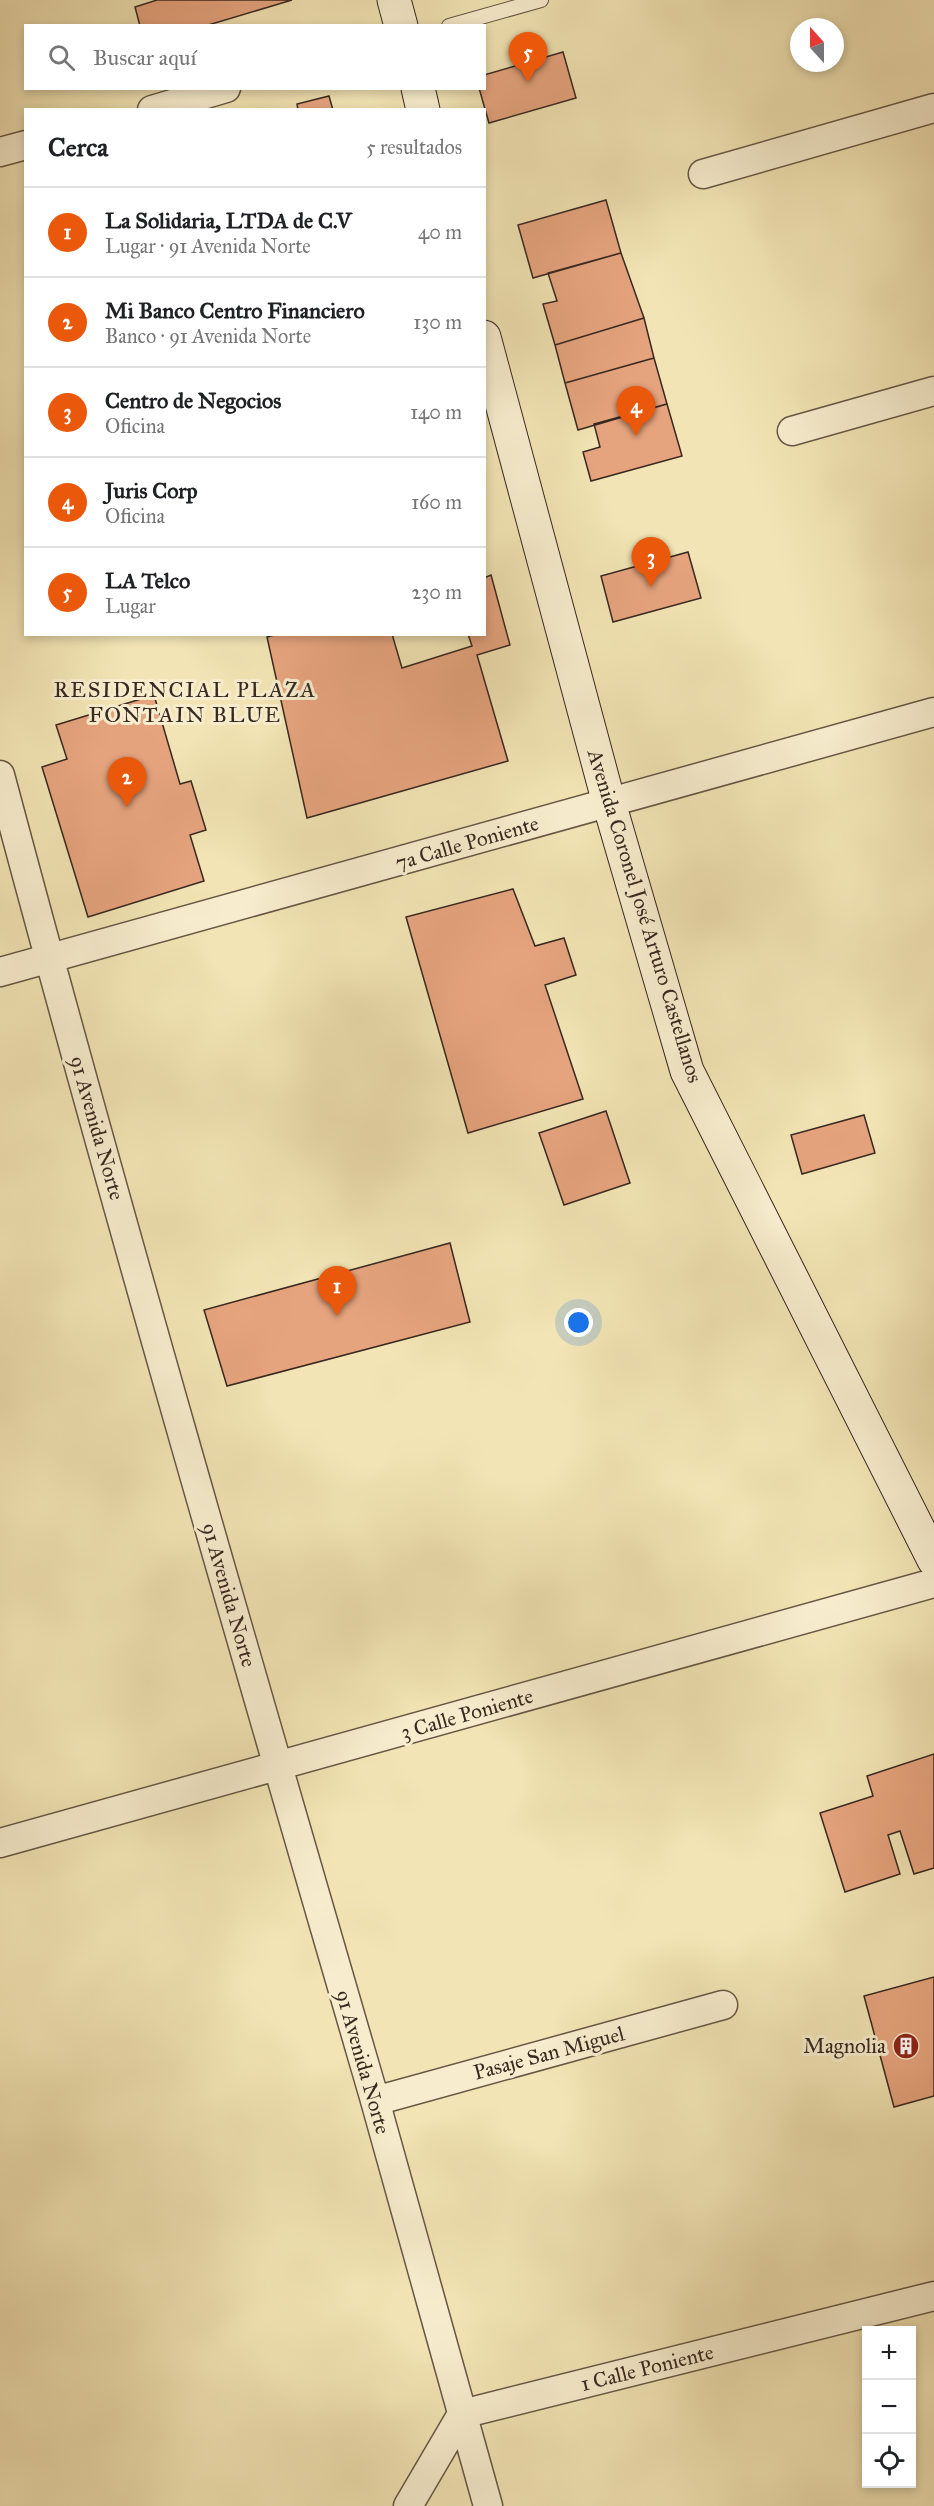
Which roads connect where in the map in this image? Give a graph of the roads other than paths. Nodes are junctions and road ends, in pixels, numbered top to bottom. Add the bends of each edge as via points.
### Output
1 (394, 0) edge
2 (541, 0) edge
3 (400, 24) edge
4 (456, 24) edge
5 (219, 90) edge
6 (418, 90) edge
7 (159, 108) edge
8 (423, 108) edge
9 (934, 108) edge
10 (24, 146) edge
11 (0, 152) edge
12 (702, 174) dead end
13 (486, 344) edge
14 (934, 392) edge
15 (792, 431) dead end
16 (934, 712) edge
17 (0, 775) edge
18 (609, 803) junction
19 (49, 960) junction
20 (0, 972) edge
21 (934, 1560) edge
22 (934, 1583) edge
23 (277, 1768) junction
24 (0, 1843) edge
25 (723, 2005) dead end
26 (375, 2101) junction
27 (934, 2296) edge
28 (462, 2414) junction
29 (408, 2506) edge
30 (488, 2506) edge

1 - 3 street
2 - 4 lane
5 - 7 street
6 - 8 street
9 - 12 street
10 - 11 street
13 - 18 street, Avenida Coronel José Arturo Castellanos
14 - 15 street
16 - 18 street, 7a Calle Poniente
17 - 19 street, 91 Avenida Norte
18 - 19 street, 7a Calle Poniente
18 - 21 street, Avenida Coronel José Arturo Castellanos via 687,1071
19 - 20 street, 7a Calle Poniente
19 - 23 street, 91 Avenida Norte
22 - 23 street, 3 Calle Poniente
23 - 24 street, 3 Calle Poniente
23 - 26 street, 91 Avenida Norte
25 - 26 street, Pasaje San Miguel
26 - 28 street, 91 Avenida Norte
27 - 28 street, 1 Calle Poniente
28 - 29 street
28 - 30 street, 91 Avenida Norte

